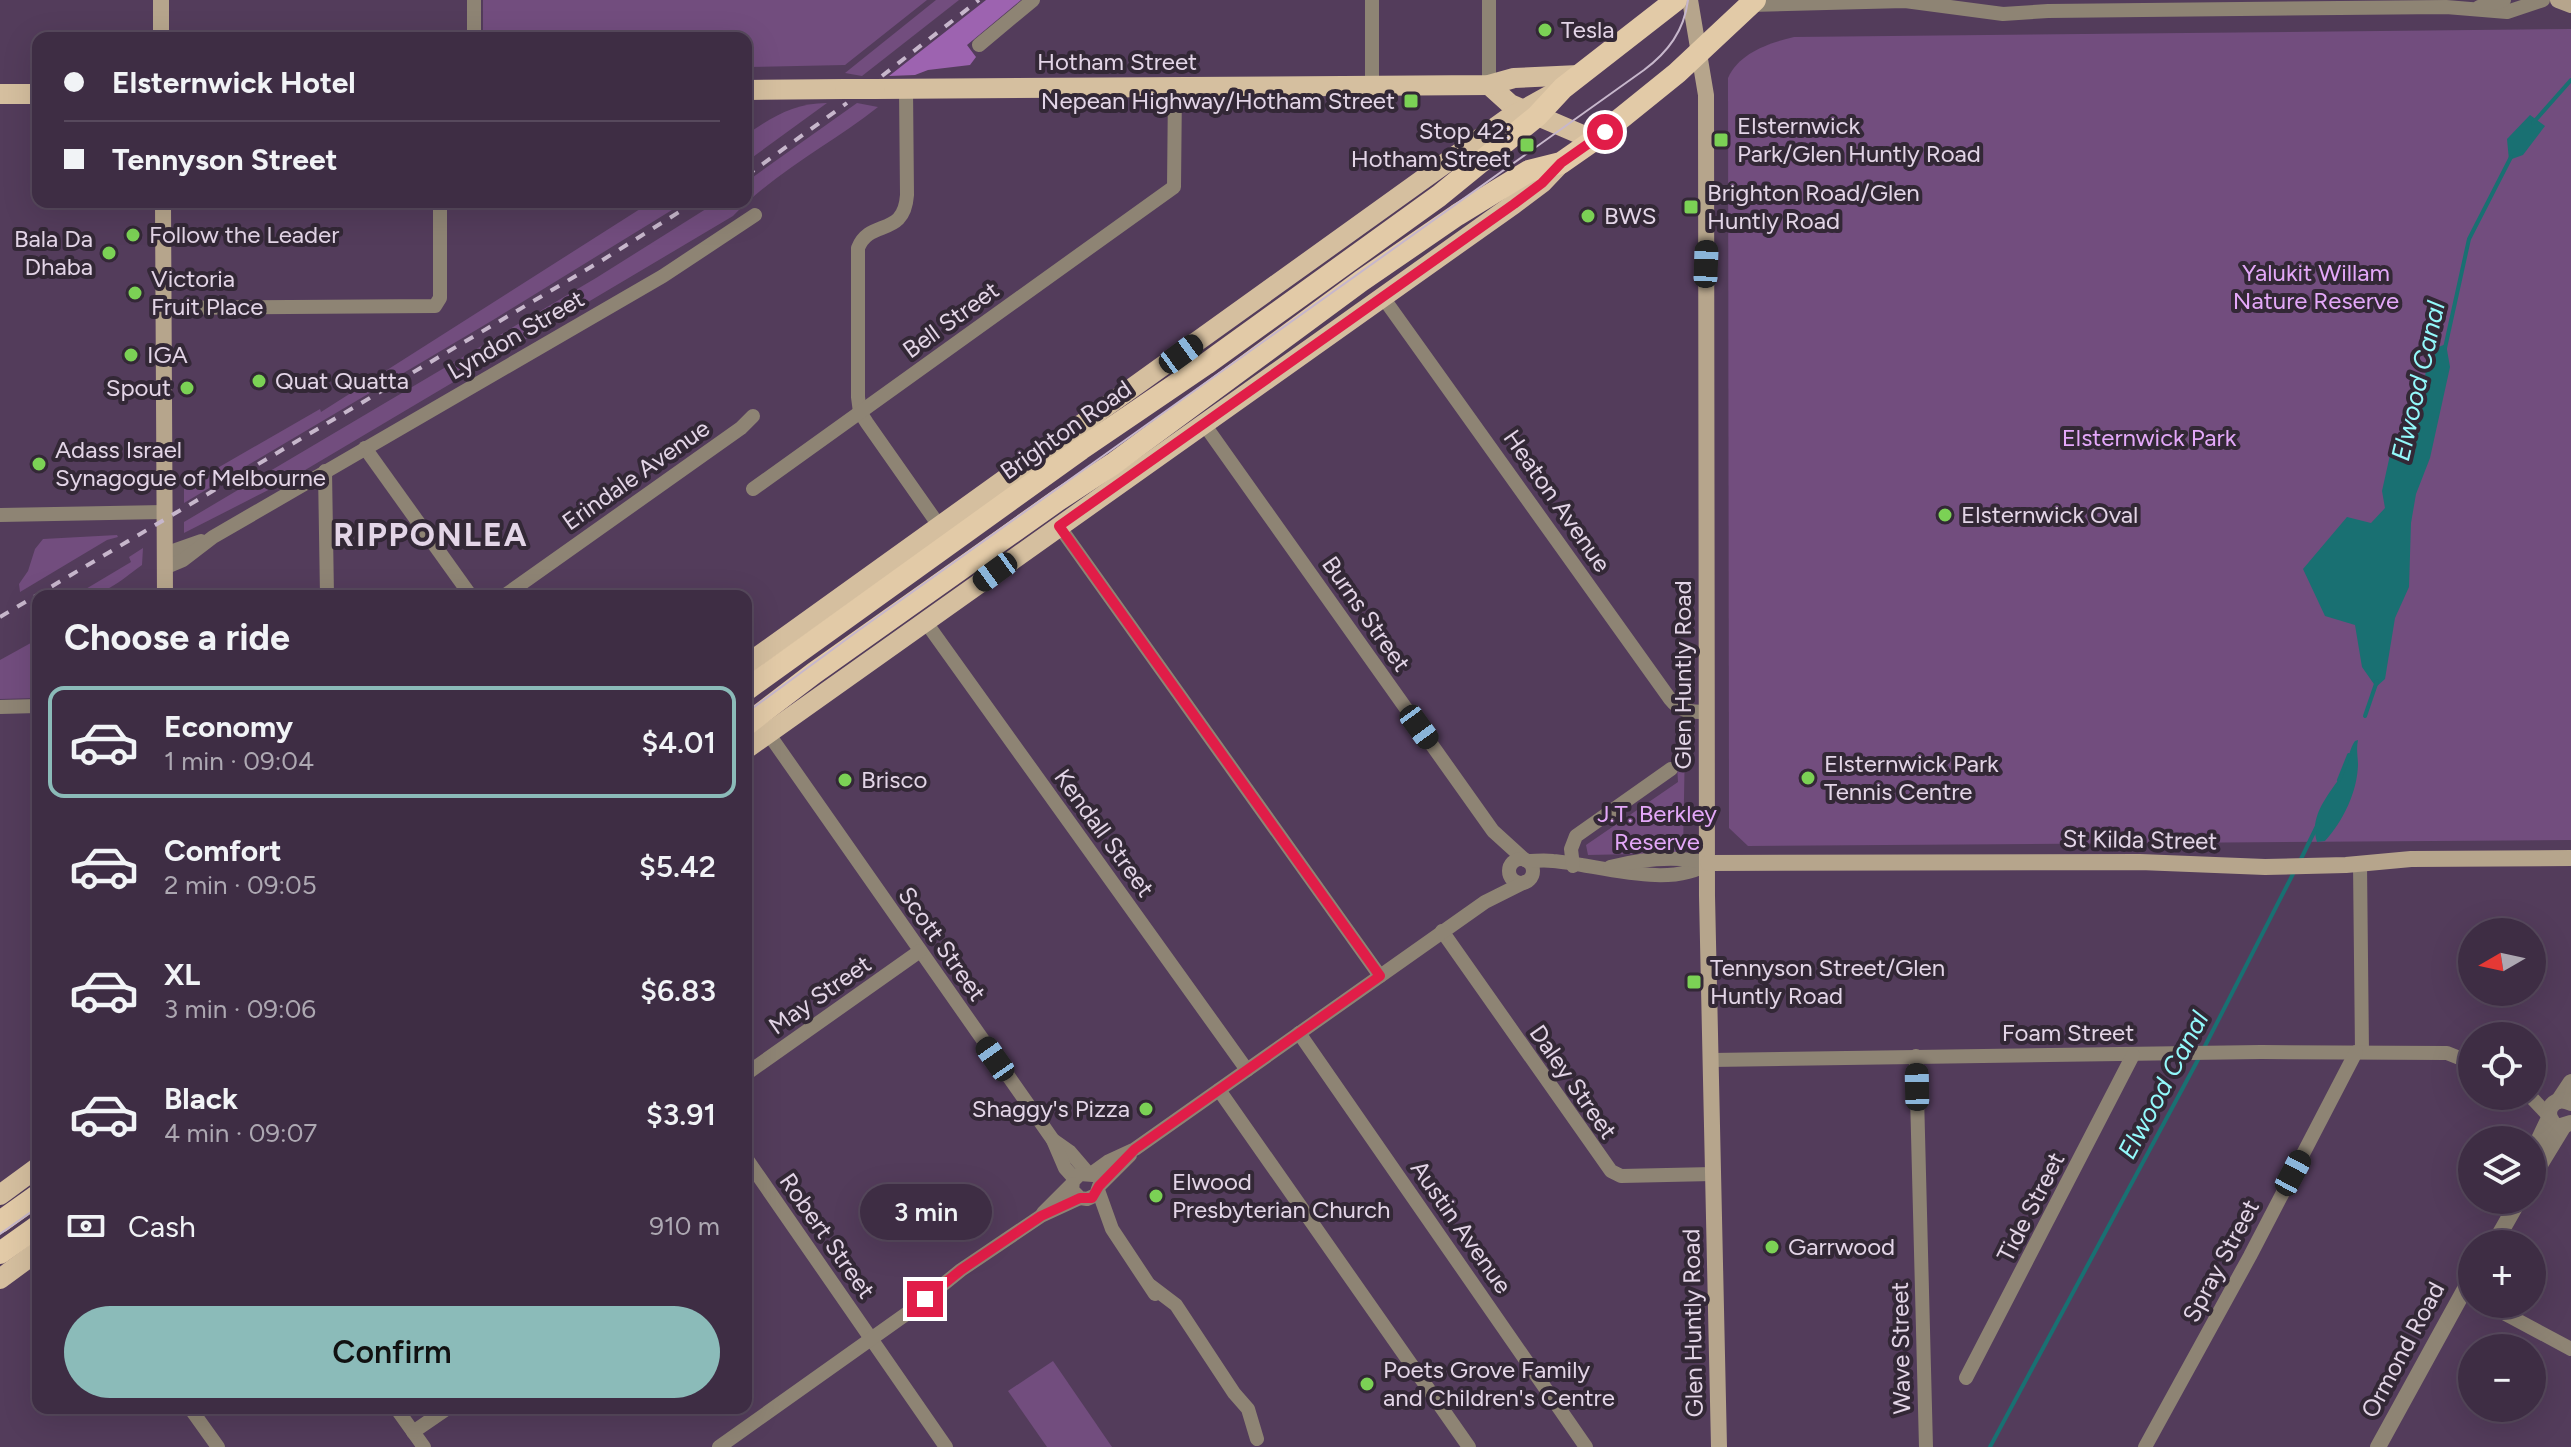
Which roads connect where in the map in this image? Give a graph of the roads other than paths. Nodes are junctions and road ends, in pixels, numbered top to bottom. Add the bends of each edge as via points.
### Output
1 (161, 0) edge
2 (474, 0) edge
3 (1033, 0) edge
4 (1372, 0) edge
5 (1489, 0) edge
6 (1676, 0) edge
7 (1690, 0) edge
8 (2504, 0) edge
9 (2543, 0) edge
10 (1752, 3) edge
11 (2200, 4) edge
12 (2224, 4) edge
13 (2048, 6) edge
14 (2466, 10) junction
15 (161, 32) edge
16 (474, 32) edge
17 (979, 45) dead end
18 (1700, 51) junction
19 (1571, 82) junction
20 (1489, 85) junction
21 (1372, 86) junction
22 (1175, 87) junction
23 (906, 89) junction
24 (752, 90) edge
25 (0, 94) edge
26 (32, 94) edge
27 (1529, 112) junction
28 (1594, 140) junction
29 (1561, 163) junction
30 (163, 208) edge
31 (440, 208) edge
32 (755, 215) dead end
33 (1382, 296) junction
34 (163, 308) junction
35 (1245, 335) junction
36 (1259, 356) junction
37 (1243, 395) junction
38 (1106, 408) junction
39 (1142, 408) junction
40 (860, 412) junction
41 (753, 416) dead end
42 (1204, 424) junction
43 (365, 448) junction
44 (325, 471) junction
45 (753, 489) dead end
46 (164, 512) junction
47 (0, 515) edge
48 (1059, 526) junction
49 (940, 527) junction
50 (1018, 555) junction
51 (164, 561) junction
52 (972, 561) junction
53 (863, 581) junction
54 (165, 590) edge
55 (327, 590) edge
56 (467, 590) edge
57 (512, 590) edge
58 (846, 619) junction
59 (925, 621) junction
60 (860, 640) junction
61 (752, 661) edge
62 (752, 686) edge
63 (832, 687) junction
64 (32, 706) edge
65 (0, 707) edge
66 (1707, 712) junction
67 (752, 721) edge
68 (768, 733) junction
69 (752, 745) edge
70 (1671, 769) dead end
71 (1493, 831) junction
72 (2571, 858) edge
73 (1526, 861) junction
74 (1708, 863) junction
75 (2360, 864) junction
76 (1573, 866) junction
77 (1509, 871) junction
78 (1528, 880) junction
79 (1485, 902) junction
80 (1442, 931) junction
81 (920, 951) junction
82 (1380, 976) junction
83 (1299, 1033) junction
84 (2359, 1052) junction
85 (2133, 1055) junction
86 (1916, 1056) junction
87 (2458, 1057) edge
88 (1711, 1060) junction
89 (752, 1070) edge
90 (1247, 1070) junction
91 (2571, 1082) edge
92 (1219, 1090) junction
93 (2562, 1116) edge
94 (2546, 1136) edge
95 (2546, 1149) edge
96 (752, 1167) edge
97 (32, 1171) edge
98 (1713, 1174) junction
99 (1087, 1181) junction
100 (0, 1195) edge
101 (32, 1199) edge
102 (1081, 1199) junction
103 (1041, 1216) junction
104 (0, 1222) edge
105 (1112, 1229) junction
106 (32, 1230) edge
107 (0, 1253) edge
108 (32, 1255) edge
109 (0, 1279) edge
110 (2458, 1309) edge
111 (2513, 1318) edge
112 (872, 1339) junction
113 (2571, 1349) edge
114 (1966, 1378) dead end
115 (194, 1414) edge
116 (400, 1414) edge
117 (439, 1414) edge
118 (413, 1432) junction
119 (1260, 1443) edge
120 (218, 1447) edge
121 (424, 1447) edge
122 (719, 1447) edge
123 (946, 1447) edge
124 (1469, 1447) edge
125 (1586, 1447) edge
126 (1719, 1447) edge
127 (1926, 1447) edge
128 (2145, 1447) edge
129 (2378, 1447) edge

1 - 15 main road
2 - 16 street
3 - 17 street
4 - 21 street
5 - 20 street
6 - 19 highway, Brighton Road
7 - 18 main road, Glen Huntly Road
8 - 14 street
9 - 14 street via 2507,12
10 - 13 street via 1905,1 2003,14
10 - 18 highway
11 - 12 street
11 - 13 street
12 - 14 street
18 - 28 highway
18 - 66 main road, Glen Huntly Road via 1708,190
19 - 20 main road, Hotham Street via 1514,78
19 - 27 highway, Brighton Road
20 - 21 main road, Hotham Street
20 - 27 main road via 1502,99
21 - 22 main road, Hotham Street
22 - 23 main road, Hotham Street
22 - 40 street, Bell Street via 1174,187
23 - 24 main road, Hotham Street, bridge
23 - 40 street via 905,207 895,223 865,236 857,252
25 - 26 main road
27 - 28 main road
27 - 35 highway, Brighton Road via 1439,196
27 - 38 main road, Brighton Road
28 - 29 highway
29 - 33 main road via 1536,187
29 - 36 highway via 1529,171 1474,203
30 - 34 main road
31 - 34 street via 440,298 435,306
32 - 43 street, Lyndon Street via 663,276
33 - 37 main road
33 - 66 street, Heaton Avenue via 1670,699 1682,710
34 - 46 main road
35 - 36 highway
35 - 39 highway, Brighton Road
36 - 37 main road via 1262,361
36 - 52 highway
37 - 42 main road
38 - 39 main road
38 - 49 main road, Brighton Road
39 - 58 highway, Brighton Road
40 - 45 street, Bell Street
40 - 49 street
41 - 57 street, Erindale Avenue
42 - 48 main road
42 - 71 street, Burns Street
43 - 44 street, Lyndon Street
43 - 56 street
44 - 51 street, Lyndon Street
44 - 55 street
46 - 47 street
46 - 51 main road
48 - 50 main road
48 - 82 street
49 - 53 main road, Brighton Road
50 - 52 main road
50 - 59 main road
51 - 54 main road
52 - 60 highway
53 - 58 main road
53 - 61 main road, Brighton Road
58 - 60 highway
58 - 62 highway, Brighton Road
59 - 63 main road
59 - 90 street, Kendall Street
60 - 63 main road
60 - 67 highway
63 - 68 main road
64 - 65 street
66 - 74 main road, Glen Huntly Road
68 - 69 main road
68 - 81 street, Scott Street
70 - 76 street via 1576,836
71 - 73 street, Burns Street
71 - 77 street, Burns Street
72 - 75 main road, St Kilda Street
73 - 76 street
73 - 77 street via 1513,862
73 - 78 street via 1533,868
74 - 75 main road, St Kilda Street
74 - 76 street, St Kilda Street via 1688,873 1637,874
74 - 88 main road, Glen Huntly Road
75 - 84 street, Spray Street
76 - 78 street via 1544,869
77 - 78 street via 1516,882
77 - 79 street
78 - 79 street
79 - 80 street
80 - 82 street
80 - 98 street, Daley Street via 1611,1171 1621,1176
81 - 89 street, May Street
81 - 99 street, Scott Street
82 - 83 street
83 - 90 street
83 - 125 street, Austin Avenue
84 - 85 street, Foam Street
84 - 87 street, Foam Street
84 - 128 street, Spray Street
85 - 86 street, Foam Street
85 - 114 street, Tide Street
86 - 88 street, Foam Street
86 - 127 street, Wave Street
88 - 98 main road, Glen Huntly Road
90 - 92 street
91 - 93 street
92 - 99 street
92 - 124 street
93 - 94 street
93 - 95 street
96 - 112 street, Robert Street
97 - 100 main road
98 - 126 main road, Glen Huntly Road
99 - 102 street via 1092,1198
99 - 103 street via 1057,1197
99 - 105 street
101 - 104 highway
102 - 103 street
102 - 105 street
103 - 112 street
105 - 119 street via 1159,1302 1184,1320 1248,1409
106 - 107 highway
108 - 109 main road
110 - 129 street, Ormond Road
111 - 113 street
112 - 122 street
112 - 123 street, Robert Street
115 - 120 street
116 - 118 street
117 - 118 street
118 - 121 street

